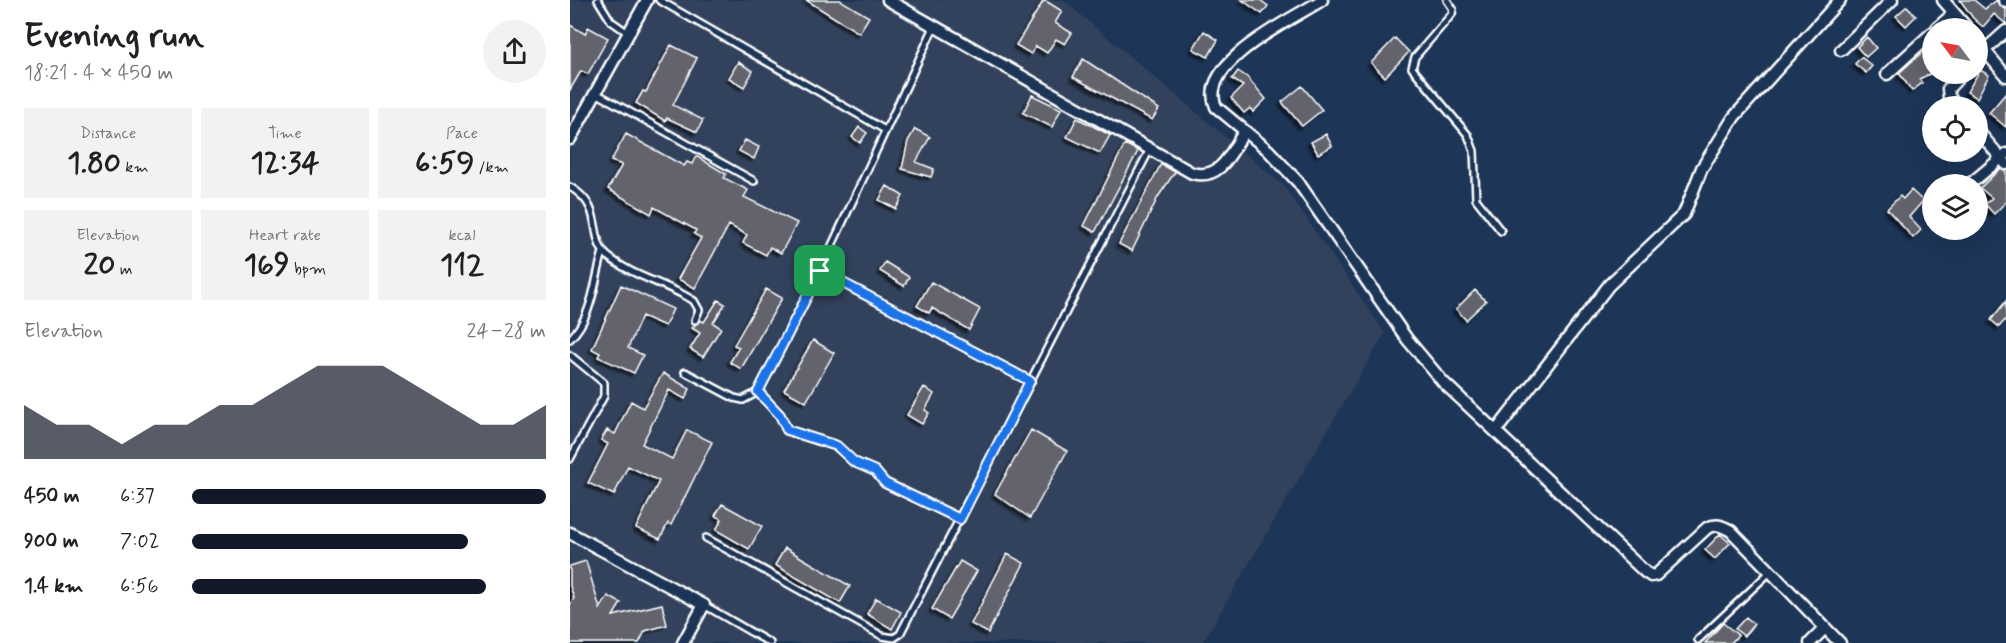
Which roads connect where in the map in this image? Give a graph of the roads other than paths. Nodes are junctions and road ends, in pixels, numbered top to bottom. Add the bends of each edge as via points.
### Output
1 (598, 0) edge
2 (647, 0) edge
3 (659, 0) edge
4 (888, 0) edge
5 (1322, 0) edge
6 (1447, 0) edge
7 (1840, 0) edge
8 (1892, 0) edge
9 (1943, 0) edge
10 (1954, 13) junction
11 (1948, 18) edge
12 (1958, 18) edge
13 (934, 26) junction
14 (2006, 31) edge
15 (628, 33) junction
16 (1922, 42) edge
17 (1988, 43) edge
18 (1840, 50) dead end
19 (1988, 58) edge
20 (1887, 74) dead end
21 (2006, 76) edge
22 (596, 93) junction
23 (885, 130) junction
24 (1244, 132) junction
25 (570, 139) edge
26 (1988, 142) edge
27 (1150, 147) junction
28 (2004, 159) edge
29 (1984, 174) edge
30 (754, 181) dead end
31 (570, 187) edge
32 (1501, 231) dead end
33 (603, 252) junction
34 (820, 271) junction
35 (695, 320) dead end
36 (570, 339) edge
37 (570, 355) edge
38 (685, 372) dead end
39 (1030, 381) junction
40 (758, 392) junction
41 (1496, 431) junction
42 (570, 459) edge
43 (960, 519) junction
44 (570, 533) edge
45 (706, 538) dead end
46 (1770, 572) junction
47 (704, 605) junction
48 (1825, 628) junction
49 (1698, 640) dead end
50 (683, 643) edge
51 (770, 643) edge
52 (1810, 643) edge
53 (1840, 643) edge

1 - 15 lane via 611,21
2 - 15 street
3 - 23 lane
4 - 13 street
5 - 24 street via 1271,28 1218,75 1211,97
6 - 32 lane via 1452,14 1415,57 1412,68 1468,135 1474,151 1476,199
7 - 41 street via 1734,117 1702,168 1684,214 1609,285
8 - 18 street
9 - 10 street
10 - 11 street
10 - 12 street
13 - 23 lane
13 - 27 street
14 - 17 street
15 - 22 street
16 - 20 street
19 - 21 street
22 - 25 street
22 - 30 lane
23 - 34 lane
24 - 27 street via 1224,164 1214,174 1204,176 1192,173
24 - 41 street via 1268,150 1298,182 1407,339 1443,382
26 - 28 street
27 - 39 lane
28 - 29 street
31 - 33 lane via 592,208
33 - 35 lane via 694,301 699,310
33 - 36 lane via 582,328
34 - 39 lane
34 - 40 lane
37 - 42 lane via 604,383 604,396
38 - 40 lane via 734,398 743,400
39 - 43 lane
40 - 43 lane via 780,415 787,430 837,446 854,462 875,471 885,483
41 - 46 street via 1651,576 1714,524 1731,531
43 - 45 lane via 904,629 894,638 882,636
44 - 47 street
46 - 48 street
46 - 49 lane
47 - 50 street
47 - 51 lane
48 - 52 street
48 - 53 street

